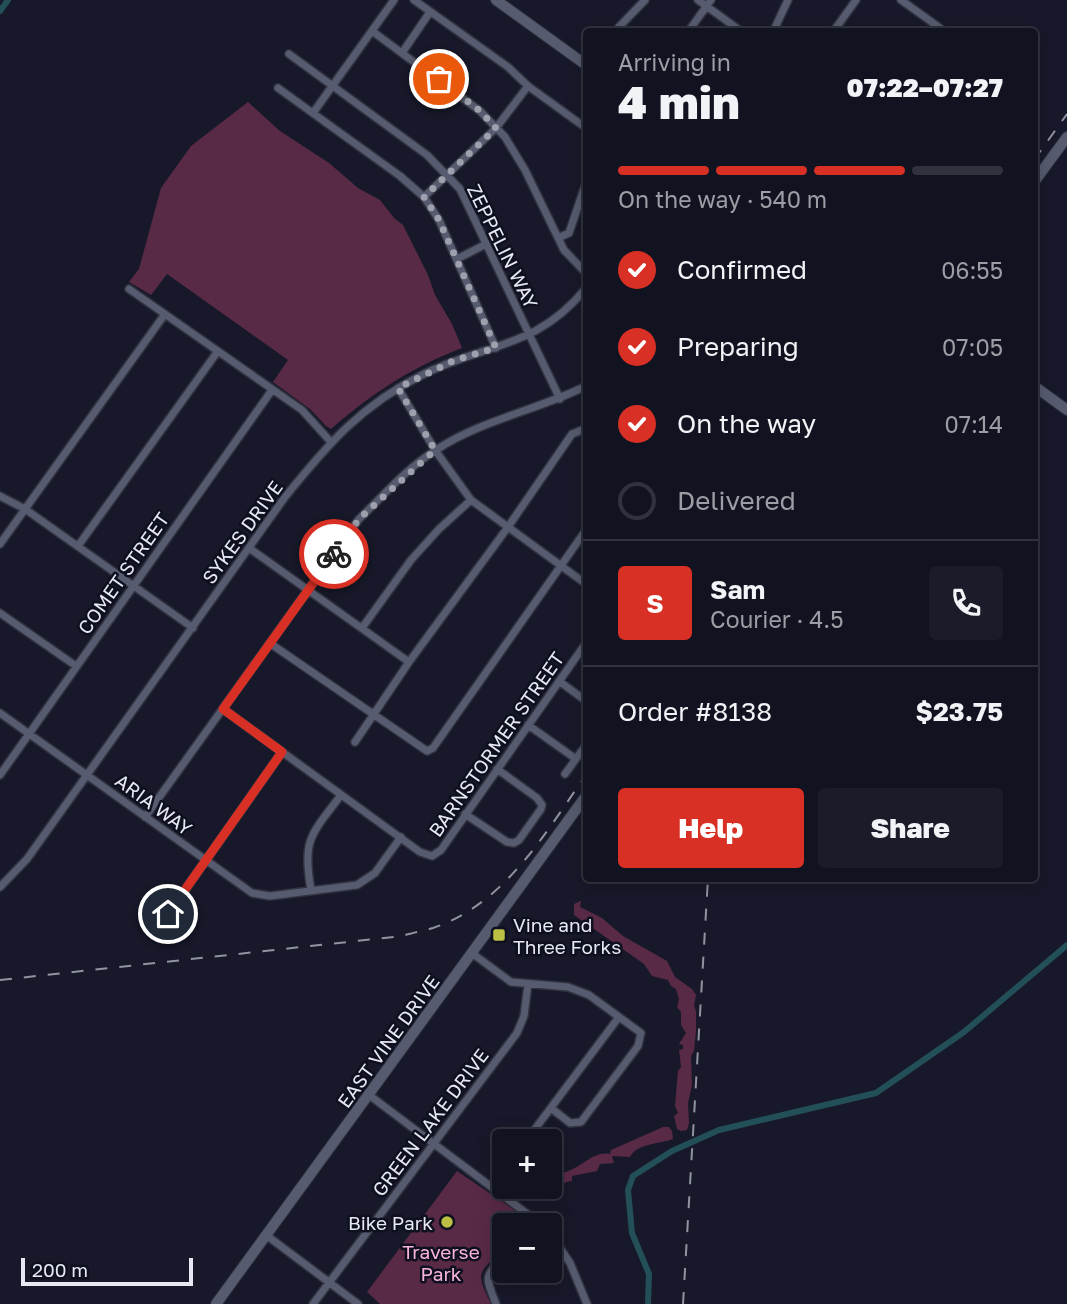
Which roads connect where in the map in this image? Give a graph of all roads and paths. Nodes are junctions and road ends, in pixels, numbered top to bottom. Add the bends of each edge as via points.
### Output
1 (394, 0) edge
2 (414, 0) edge
3 (496, 0) edge
4 (645, 0) edge
5 (698, 0) edge
6 (788, 0) edge
7 (856, 0) edge
8 (901, 0) edge
9 (709, 3) edge
10 (430, 12) junction
11 (618, 28) dead end
12 (691, 28) edge
13 (732, 28) edge
14 (775, 28) edge
15 (836, 28) edge
16 (940, 28) dead end
17 (372, 31) junction
18 (402, 53) junction
19 (289, 54) dead end
20 (583, 63) edge
21 (333, 85) junction
22 (528, 86) junction
23 (278, 88) dead end
24 (313, 113) junction
25 (583, 126) edge
26 (496, 128) junction
27 (1067, 137) edge
28 (447, 175) junction
29 (1038, 177) edge
30 (583, 192) edge
31 (424, 197) junction
32 (558, 238) junction
33 (486, 244) junction
34 (457, 259) junction
35 (583, 270) edge
36 (129, 289) dead end
37 (583, 292) edge
38 (166, 314) junction
39 (529, 335) junction
40 (496, 348) junction
41 (218, 351) junction
42 (398, 388) junction
43 (583, 388) edge
44 (1038, 389) edge
45 (272, 390) junction
46 (560, 399) junction
47 (1067, 410) edge
48 (583, 431) edge
49 (330, 441) junction
50 (435, 450) junction
51 (0, 496) edge
52 (471, 500) junction
53 (25, 509) junction
54 (508, 527) junction
55 (583, 534) edge
56 (0, 544) edge
57 (78, 547) junction
58 (249, 548) junction
59 (561, 566) junction
60 (583, 582) edge
61 (133, 586) junction
62 (309, 590) junction
63 (0, 613) edge
64 (193, 628) junction
65 (362, 628) junction
66 (271, 644) junction
67 (583, 647) edge
68 (409, 662) junction
69 (76, 666) junction
70 (559, 681) junction
71 (583, 699) edge
72 (223, 709) junction
73 (0, 713) edge
74 (373, 716) junction
75 (528, 725) junction
76 (30, 734) junction
77 (355, 742) dead end
78 (583, 750) edge
79 (282, 752) junction
80 (576, 759) junction
81 (497, 769) junction
82 (0, 775) edge
83 (565, 775) dead end
84 (88, 776) junction
85 (341, 795) junction
86 (583, 800) edge
87 (465, 814) junction
88 (145, 817) junction
89 (401, 837) junction
90 (205, 861) junction
91 (0, 887) edge
92 (311, 890) junction
93 (164, 937) dead end
94 (473, 954) junction
95 (528, 985) junction
96 (619, 1017) junction
97 (369, 1096) junction
98 (551, 1108) junction
99 (535, 1129) edge
100 (434, 1143) junction
101 (492, 1186) edge
102 (506, 1199) edge
103 (522, 1213) edge
104 (266, 1236) junction
105 (562, 1251) edge
106 (492, 1270) edge
107 (330, 1282) junction
108 (215, 1304) edge
109 (313, 1304) edge
110 (358, 1304) edge
111 (496, 1304) edge
112 (587, 1304) edge

1 - 17 street
2 - 10 street
3 - 20 street
4 - 11 street
5 - 9 street
6 - 14 street
7 - 15 street
8 - 16 street
9 - 12 street
9 - 13 street
10 - 18 street
10 - 22 street
17 - 18 street
17 - 21 street
18 - 26 street
19 - 21 street, ZEPPELIN WAY
21 - 24 street
21 - 28 street, ZEPPELIN WAY
22 - 25 street
22 - 26 street
23 - 24 street
24 - 31 street
26 - 28 street
26 - 32 street via 525,170
27 - 29 street
28 - 31 street
28 - 33 street, ZEPPELIN WAY via 460,189
30 - 32 street via 569,233
31 - 34 street
32 - 35 street
33 - 34 street
33 - 39 street, ZEPPELIN WAY
34 - 40 street
36 - 38 street
37 - 39 street, SYKES DRIVE via 552,322
38 - 41 street
38 - 53 street
39 - 40 street, SYKES DRIVE
39 - 46 street, ZEPPELIN WAY
40 - 42 street, SYKES DRIVE via 455,360
41 - 45 street
41 - 57 street
42 - 49 street, SYKES DRIVE
42 - 50 street
43 - 46 street
44 - 47 street
45 - 49 street via 302,410
45 - 61 street, COMET STREET
46 - 50 street via 477,429
48 - 54 street via 576,431
49 - 58 street, SYKES DRIVE
50 - 52 street
50 - 62 street via 359,519
51 - 53 street
52 - 54 street
52 - 65 street via 411,560
53 - 56 street
53 - 57 street
54 - 59 street
54 - 68 street
55 - 59 street
57 - 61 street
58 - 62 street
58 - 64 street, SYKES DRIVE
59 - 60 street
59 - 74 street via 433,748 427,751
61 - 64 street
61 - 69 street, COMET STREET
62 - 65 street
62 - 66 street
63 - 69 street
64 - 84 street, SYKES DRIVE
65 - 68 street
66 - 72 street
66 - 74 street
67 - 70 street, BARNSTORMER STREET
68 - 74 street
69 - 76 street, COMET STREET
70 - 71 street
70 - 75 street, BARNSTORMER STREET
72 - 79 street, BARNSTORMER STREET
72 - 88 street
73 - 76 street, ARIA WAY
74 - 77 street
75 - 80 street
75 - 81 street, BARNSTORMER STREET
76 - 82 street, COMET STREET
76 - 84 street, ARIA WAY
78 - 80 street
79 - 85 street, BARNSTORMER STREET
79 - 90 street
80 - 83 street
81 - 87 street, BARNSTORMER STREET
81 - 87 street via 537,798 541,809 514,844
84 - 88 street, ARIA WAY
84 - 91 street, SYKES DRIVE via 27,859
85 - 89 street, BARNSTORMER STREET
85 - 92 street via 309,843 306,860
86 - 94 street, EAST VINE DRIVE
87 - 89 street, BARNSTORMER STREET via 432,856
88 - 90 street, ARIA WAY
89 - 92 street, ARIA WAY via 368,879
90 - 92 street, ARIA WAY via 252,893 270,896
90 - 93 street via 168,914
94 - 95 street via 511,982
94 - 97 street, EAST VINE DRIVE
95 - 96 street via 573,988
95 - 100 street, GREEN LAKE DRIVE via 517,1033
96 - 98 street
96 - 98 street via 641,1033 638,1046 581,1122 570,1123
97 - 100 street
97 - 104 street, EAST VINE DRIVE
98 - 99 street
100 - 101 street
100 - 107 street, GREEN LAKE DRIVE
102 - 103 street
104 - 107 street
104 - 108 street, EAST VINE DRIVE
105 - 112 street
106 - 111 street via 488,1280
107 - 109 street, GREEN LAKE DRIVE
107 - 110 street

